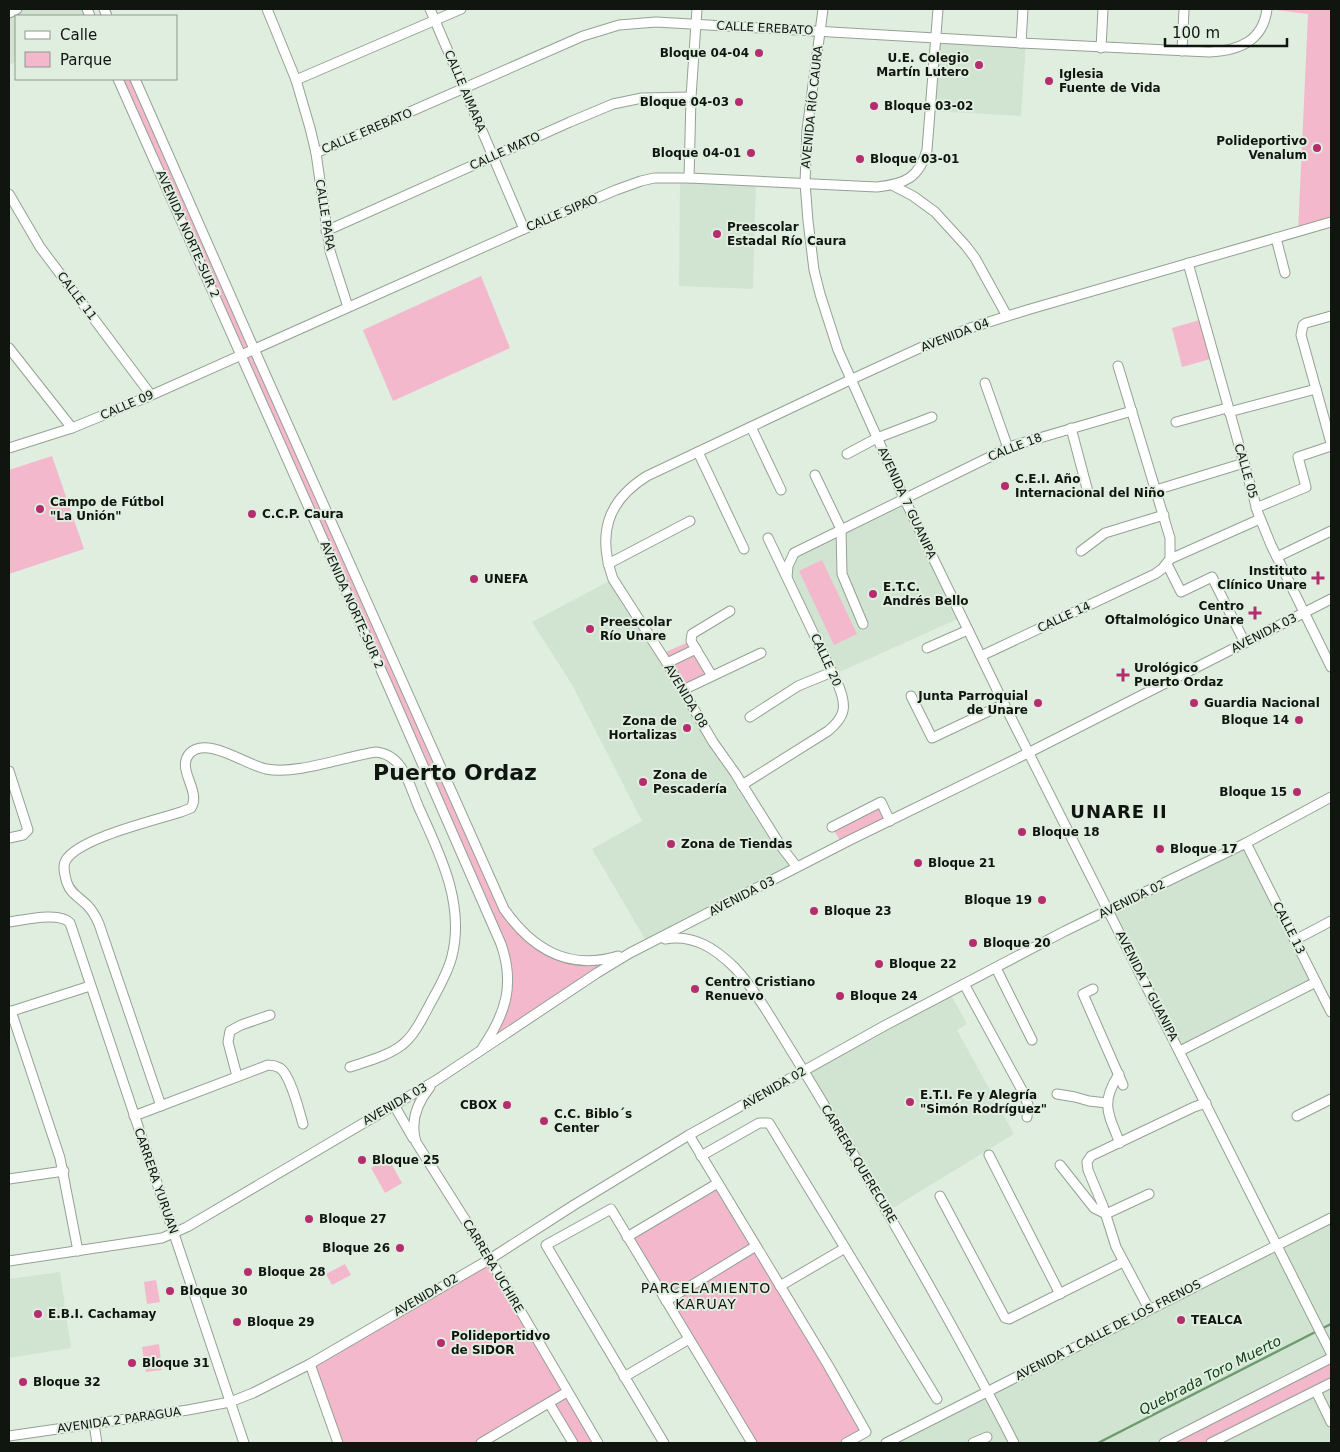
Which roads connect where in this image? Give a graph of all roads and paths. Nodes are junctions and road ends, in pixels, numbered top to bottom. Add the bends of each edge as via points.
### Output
1 (17, 9) edge
2 (267, 9) edge
3 (430, 9) edge
4 (461, 9) edge
5 (697, 9) edge
6 (823, 9) edge
7 (938, 9) edge
8 (1023, 9) edge
9 (1103, 9) edge
10 (1184, 9) edge
11 (1267, 9) edge
12 (9, 13) edge
13 (435, 20) junction
14 (696, 25) junction
15 (820, 32) junction
16 (936, 38) junction
17 (1021, 44) junction
18 (1101, 48) junction
19 (1182, 51) junction
20 (118, 80) edge
21 (135, 80) edge
22 (296, 80) junction
23 (465, 89) junction
24 (692, 97) junction
25 (316, 153) junction
26 (494, 157) junction
27 (689, 178) junction
28 (805, 183) junction
29 (892, 185) junction
30 (9, 194) edge
31 (1331, 222) edge
32 (524, 229) junction
33 (326, 231) junction
34 (1276, 238) junction
35 (1188, 264) junction
36 (1285, 273) dead end
37 (348, 307) junction
38 (1007, 316) junction
39 (1331, 316) edge
40 (9, 348) edge
41 (254, 349) junction
42 (241, 354) junction
43 (1118, 366) dead end
44 (850, 380) junction
45 (985, 383) dead end
46 (1316, 388) junction
47 (151, 395) junction
48 (1228, 410) junction
49 (1132, 411) junction
50 (1327, 413) edge
51 (932, 418) dead end
52 (1176, 422) dead end
53 (751, 427) junction
54 (72, 428) junction
55 (1070, 428) junction
56 (877, 438) junction
57 (1331, 444) edge
58 (9, 448) edge
59 (1008, 448) junction
60 (698, 452) junction
61 (847, 454) dead end
62 (1244, 463) junction
63 (815, 474) dead end
64 (781, 490) dead end
65 (1156, 490) junction
66 (1088, 492) dead end
67 (904, 498) junction
68 (1256, 508) junction
69 (611, 514) joint
70 (1164, 515) junction
71 (1260, 519) junction
72 (690, 521) dead end
73 (841, 529) junction
74 (1331, 531) edge
75 (768, 538) dead end
76 (744, 549) dead end
77 (1081, 551) dead end
78 (1277, 557) junction
79 (1168, 561) junction
80 (608, 564) junction
81 (787, 577) junction
82 (1331, 598) edge
83 (730, 611) dead end
84 (1304, 613) junction
85 (862, 624) dead end
86 (968, 630) junction
87 (1245, 643) junction
88 (694, 645) junction
89 (927, 648) dead end
90 (761, 653) dead end
91 (981, 656) junction
92 (666, 663) junction
93 (1331, 667) edge
94 (832, 672) junction
95 (712, 676) junction
96 (683, 690) junction
97 (911, 696) dead end
98 (1004, 704) junction
99 (750, 717) dead end
100 (1028, 753) junction
101 (9, 771) edge
102 (742, 785) junction
103 (1331, 798) edge
104 (890, 821) junction
105 (832, 827) dead end
106 (9, 838) edge
107 (1246, 843) junction
108 (797, 867) junction
109 (1108, 911) junction
110 (1331, 921) edge
111 (9, 922) edge
112 (657, 940) junction
113 (1295, 940) junction
114 (630, 953) junction
115 (996, 968) junction
116 (1316, 982) junction
117 (964, 984) junction
118 (90, 986) junction
119 (1092, 989) dead end
120 (10, 1012) edge
121 (1331, 1012) edge
122 (270, 1015) dead end
123 (1032, 1040) dead end
124 (480, 1051) junction
125 (1180, 1051) junction
126 (350, 1067) dead end
127 (804, 1071) junction
128 (1119, 1074) junction
129 (237, 1076) junction
130 (435, 1081) junction
131 (1123, 1085) dead end
132 (1057, 1094) dead end
133 (1331, 1099) edge
134 (1107, 1103) junction
135 (1206, 1103) junction
136 (394, 1105) junction
137 (161, 1106) junction
138 (134, 1116) junction
139 (1297, 1116) dead end
140 (1027, 1117) dead end
141 (303, 1124) dead end
142 (689, 1136) junction
143 (416, 1142) junction
144 (1120, 1143) junction
145 (989, 1155) dead end
146 (701, 1156) junction
147 (1060, 1164) dead end
148 (64, 1171) junction
149 (9, 1179) edge
150 (718, 1183) junction
151 (1149, 1194) dead end
152 (940, 1196) dead end
153 (1106, 1214) junction
154 (1331, 1218) edge
155 (175, 1233) junction
156 (627, 1237) junction
157 (1277, 1245) junction
158 (756, 1246) junction
159 (845, 1248) junction
160 (78, 1251) junction
161 (490, 1259) junction
162 (9, 1261) edge
163 (1123, 1262) junction
164 (780, 1286) junction
165 (1060, 1294) junction
166 (666, 1301) junction
167 (1149, 1310) junction
168 (689, 1339) junction
169 (1331, 1353) edge
170 (1331, 1358) edge
171 (310, 1364) junction
172 (624, 1377) junction
173 (1331, 1383) edge
174 (988, 1391) junction
175 (1316, 1391) junction
176 (567, 1392) junction
177 (938, 1399) dead end
178 (230, 1402) junction
179 (549, 1403) junction
180 (1331, 1422) edge
181 (94, 1424) junction
182 (9, 1436) edge
183 (987, 1437) dead end
184 (97, 1443) edge
185 (244, 1443) edge
186 (338, 1443) edge
187 (481, 1443) edge
188 (573, 1443) edge
189 (598, 1443) edge
190 (664, 1443) edge
191 (752, 1443) edge
192 (846, 1443) edge
193 (886, 1443) edge
194 (973, 1443) edge
195 (1014, 1443) edge
196 (1164, 1443) edge
197 (1211, 1443) edge

1 - 12 street
2 - 22 street, CALLE PARA
3 - 13 street, CALLE AIMARA
4 - 13 street
5 - 14 street
6 - 15 street, AVENIDA RÍO CAURA
7 - 16 street
8 - 17 street
9 - 18 street
10 - 19 street
11 - 19 street, CALLE EREBATO via 1262,28 1240,47 1222,52
13 - 22 street
13 - 23 street, CALLE AIMARA
14 - 15 street, CALLE EREBATO
14 - 23 street, CALLE EREBATO via 636,23 603,30
14 - 24 street
15 - 16 street, CALLE EREBATO
15 - 28 street, AVENIDA RÍO CAURA
16 - 17 street, CALLE EREBATO
16 - 29 street, CALLE SIPAO via 927,150 923,164 905,181
17 - 18 street, CALLE EREBATO
18 - 19 street, CALLE EREBATO
20 - 42 street, AVENIDA NORTE-SUR 2
21 - 41 street, AVENIDA NORTE-SUR 2
22 - 25 street, CALLE PARA
23 - 25 street, CALLE EREBATO
23 - 26 street, CALLE AIMARA
24 - 26 street, CALLE MATO via 642,98 613,104
24 - 27 street
25 - 33 street, CALLE PARA
26 - 32 street, CALLE AIMARA
26 - 33 street, CALLE MATO
27 - 28 street, CALLE SIPAO
27 - 32 street, CALLE SIPAO via 641,181
28 - 29 street, CALLE SIPAO via 861,187
28 - 44 street, AVENIDA RÍO CAURA via 811,247 820,294
29 - 38 street via 934,212 966,246
30 - 47 street, CALLE 11 via 40,247
31 - 34 street, AVENIDA 04
32 - 37 street, CALLE SIPAO
33 - 37 street, CALLE PARA
34 - 35 street, AVENIDA 04
34 - 36 street
35 - 38 street, AVENIDA 04
35 - 48 street, CALLE 05
37 - 41 street, CALLE SIPAO
38 - 44 street, AVENIDA 04 via 939,340
39 - 46 street via 1303,325 1301,330
40 - 54 street
41 - 42 street, CALLE SIPAO
41 - 114 street, AVENIDA NORTE-SUR 2 via 504,909 522,933 542,948 562,957 596,961
42 - 47 street, CALLE 09
42 - 124 street, AVENIDA NORTE-SUR 2 via 505,956 508,988 503,1012
43 - 49 street
44 - 53 street, AVENIDA 04
44 - 56 street, AVENIDA 7 GUANIPA
45 - 59 street
46 - 48 street
46 - 50 street
47 - 54 street, CALLE 09
48 - 52 street
48 - 62 street, CALLE 05
49 - 55 street, CALLE 18
49 - 65 street
50 - 57 street
51 - 56 street
53 - 60 street, AVENIDA 04
53 - 64 street
54 - 58 street, CALLE 09
55 - 59 street, CALLE 18
55 - 66 street
56 - 61 street
56 - 67 street, AVENIDA 7 GUANIPA
57 - 68 street via 1298,457 1306,487
59 - 67 street, CALLE 18
60 - 69 street, AVENIDA 04 via 634,484
60 - 76 street
62 - 65 street
62 - 68 street, CALLE 05
63 - 73 street
65 - 70 street
67 - 73 street
67 - 86 street, AVENIDA 7 GUANIPA
68 - 71 street, CALLE 05
69 - 80 street, AVENIDA 08 via 605,538
70 - 77 street via 1106,533
70 - 79 street via 1171,545
71 - 78 street, CALLE 05
71 - 79 street, CALLE 14
72 - 80 street
73 - 81 street via 794,553
73 - 85 street via 842,574
74 - 78 street
75 - 81 street, CALLE 20
78 - 84 street, CALLE 05
79 - 87 street via 1180,592 1212,577
79 - 91 street, CALLE 14 via 1154,574
80 - 92 street, AVENIDA 08 via 613,579
81 - 94 street, CALLE 20
82 - 84 street, AVENIDA 03
83 - 88 street via 694,632
84 - 87 street, AVENIDA 03
84 - 93 street, CALLE 05
86 - 89 street
86 - 91 street, AVENIDA 7 GUANIPA
87 - 100 street, AVENIDA 03
88 - 92 street
88 - 95 street
90 - 95 street
91 - 98 street, AVENIDA 7 GUANIPA
92 - 96 street, AVENIDA 08
94 - 99 street via 798,686
94 - 102 street, CALLE 20 via 844,701 839,721
95 - 96 street
96 - 102 street, AVENIDA 08
97 - 98 street via 932,738
98 - 100 street, AVENIDA 7 GUANIPA
100 - 104 street, AVENIDA 03
100 - 109 street, AVENIDA 7 GUANIPA
101 - 106 street via 28,826 23,835
102 - 108 street, AVENIDA 08
103 - 107 street, AVENIDA 02
104 - 105 street via 881,802
104 - 108 street, AVENIDA 03
107 - 109 street, AVENIDA 02
107 - 113 street, CALLE 13
108 - 112 street, AVENIDA 03
109 - 115 street, AVENIDA 02
109 - 125 street, AVENIDA 7 GUANIPA
110 - 113 street
111 - 118 street, CARRERA YURUAN via 48,917 67,919
112 - 114 street, AVENIDA 03
112 - 127 street, CARRERA QUERECURE via 684,937 699,941 723,957 748,984
113 - 116 street, CALLE 13
114 - 124 street, AVENIDA 03
115 - 117 street, AVENIDA 02
115 - 123 street
116 - 121 street, CALLE 13
116 - 125 street
117 - 127 street, AVENIDA 02
117 - 140 street via 1023,1092 1028,1105
118 - 120 street
118 - 138 street, CARRERA YURUAN
119 - 128 street via 1083,994
120 - 148 street
122 - 129 street via 230,1031 228,1042
124 - 130 street, AVENIDA 03
125 - 135 street, AVENIDA 7 GUANIPA
126 - 137 street via 407,1041 436,994 452,956 456,920 453,893 400,764 388,754 376,752 275,770 251,765 215,748 202,748 190,753 185,764 194,798 190,808 100,838 72,854 64,865 67,884 93,911 99,924
127 - 142 street, AVENIDA 02
127 - 174 street, CARRERA QUERECURE
128 - 131 street
128 - 134 street via 1108,1093
129 - 137 street
129 - 141 street via 268,1065 282,1070
130 - 136 street, AVENIDA 03
130 - 143 street, CARRERA UCHIRE via 424,1094 415,1115
132 - 134 street
133 - 139 street
134 - 144 street
135 - 144 street
135 - 157 street, AVENIDA 7 GUANIPA
136 - 143 street, CARRERA UCHIRE
136 - 155 street, AVENIDA 03
137 - 138 street
138 - 155 street, CARRERA YURUAN
142 - 146 street
142 - 161 street, AVENIDA 02
143 - 161 street, CARRERA UCHIRE
144 - 153 street via 1091,1156 1087,1162
145 - 165 street
146 - 150 street
146 - 159 street via 759,1123 769,1123
147 - 153 street via 1094,1208
148 - 149 street
148 - 160 street
150 - 156 street
150 - 158 street
151 - 153 street
152 - 165 street via 1004,1316 1010,1319
153 - 163 street
154 - 157 street, AVENIDA 1 CALLE DE LOS FRENOS
155 - 160 street, AVENIDA 03
155 - 178 street, CARRERA YURUAN
156 - 166 street
156 - 172 street via 611,1209 546,1246
157 - 167 street, AVENIDA 1 CALLE DE LOS FRENOS
157 - 169 street, AVENIDA 7 GUANIPA
158 - 164 street
158 - 166 street
159 - 164 street
159 - 177 street
160 - 162 street, AVENIDA 03
161 - 171 street, AVENIDA 02
161 - 176 street, CARRERA UCHIRE
163 - 165 street
163 - 167 street
164 - 192 street via 866,1432
166 - 168 street
167 - 174 street, AVENIDA 1 CALLE DE LOS FRENOS
168 - 172 street
168 - 191 street
170 - 196 street
171 - 178 street, AVENIDA 02
171 - 186 street
172 - 190 street
173 - 175 street
174 - 193 street, AVENIDA 1 CALLE DE LOS FRENOS
174 - 195 street, CARRERA QUERECURE
175 - 180 street
175 - 197 street
176 - 179 street
176 - 189 street, CARRERA UCHIRE
178 - 181 street, AVENIDA 2 PARAGUA
178 - 185 street, CARRERA YURUAN
179 - 187 street
179 - 188 street
181 - 182 street, AVENIDA 2 PARAGUA
181 - 184 street
183 - 194 street

